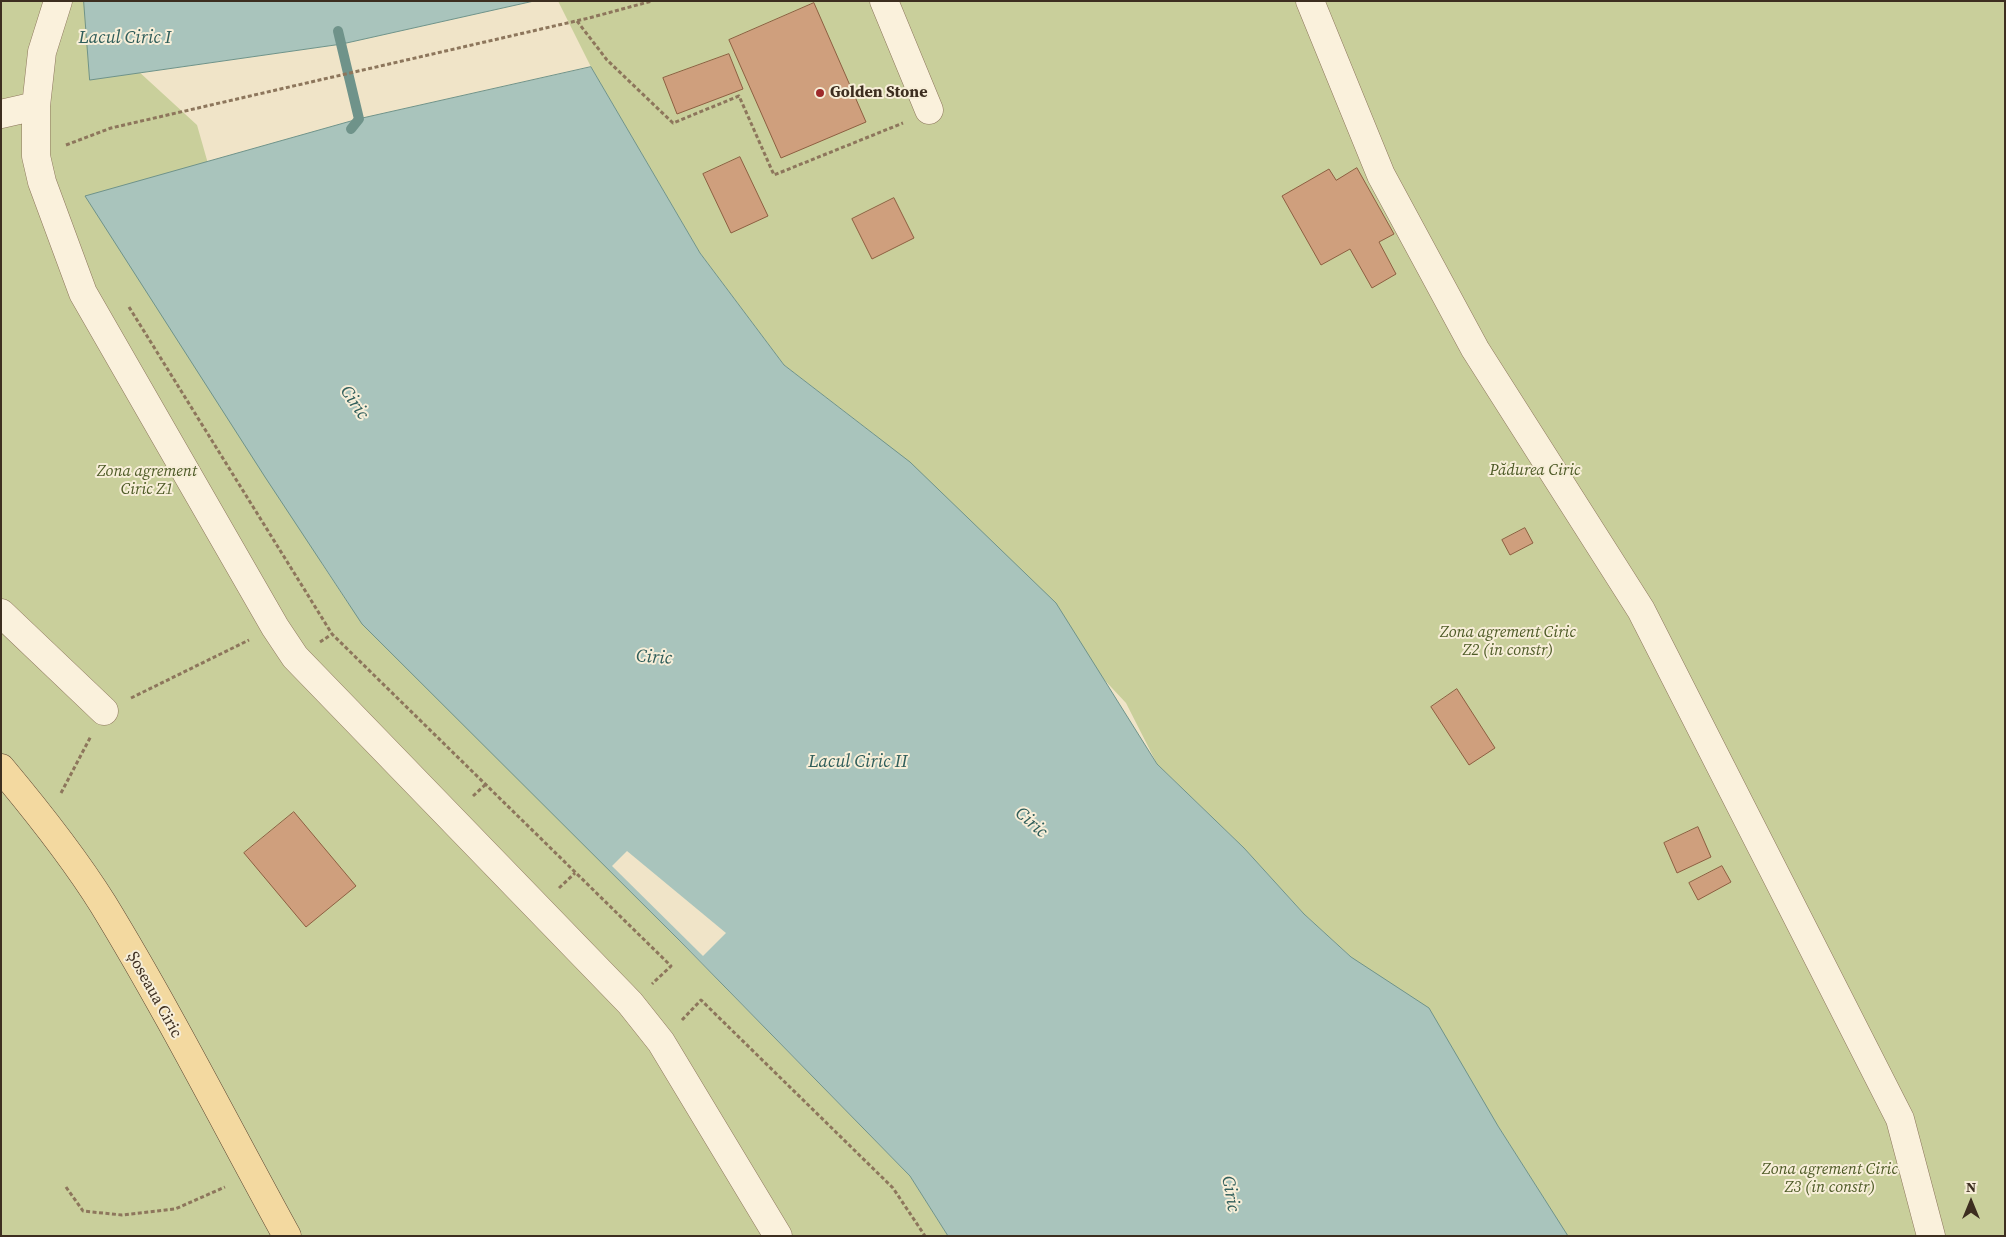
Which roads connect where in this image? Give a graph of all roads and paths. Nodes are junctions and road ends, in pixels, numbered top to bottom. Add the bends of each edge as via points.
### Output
1 (58, 1) edge
2 (652, 1) edge
3 (884, 1) edge
4 (1310, 1) edge
5 (577, 21) junction
6 (36, 106) junction
7 (1, 114) edge
8 (918, 116) joint
9 (36, 156) junction
10 (128, 305) dead end
11 (1, 613) edge
12 (275, 627) junction
13 (104, 711) junction
14 (1, 768) edge
15 (46, 822) junction
16 (671, 966) dead end
17 (661, 1042) junction
18 (253, 1174) junction
19 (66, 1187) dead end
20 (287, 1236) edge
21 (778, 1236) edge
22 (925, 1236) edge
23 (1931, 1236) edge

1 - 6 street via 42,52
2 - 5 path
3 - 8 street
4 - 23 street via 1381,175 1475,349 1641,610 1900,1119
5 - 8 path via 607,60 674,123 740,96 774,174
5 - 9 path via 111,128
6 - 7 street
6 - 9 street
9 - 12 street via 42,182 82,293
10 - 16 path via 332,634
11 - 13 street
12 - 13 path
12 - 17 street via 295,657 630,1003
13 - 15 path
14 - 15 main road, Șoseaua Ciric
15 - 18 main road, Șoseaua Ciric via 102,903
17 - 21 street
17 - 22 path via 701,1000 893,1188
18 - 19 path via 175,1209 122,1215 83,1211
18 - 20 main road, Șoseaua Ciric

